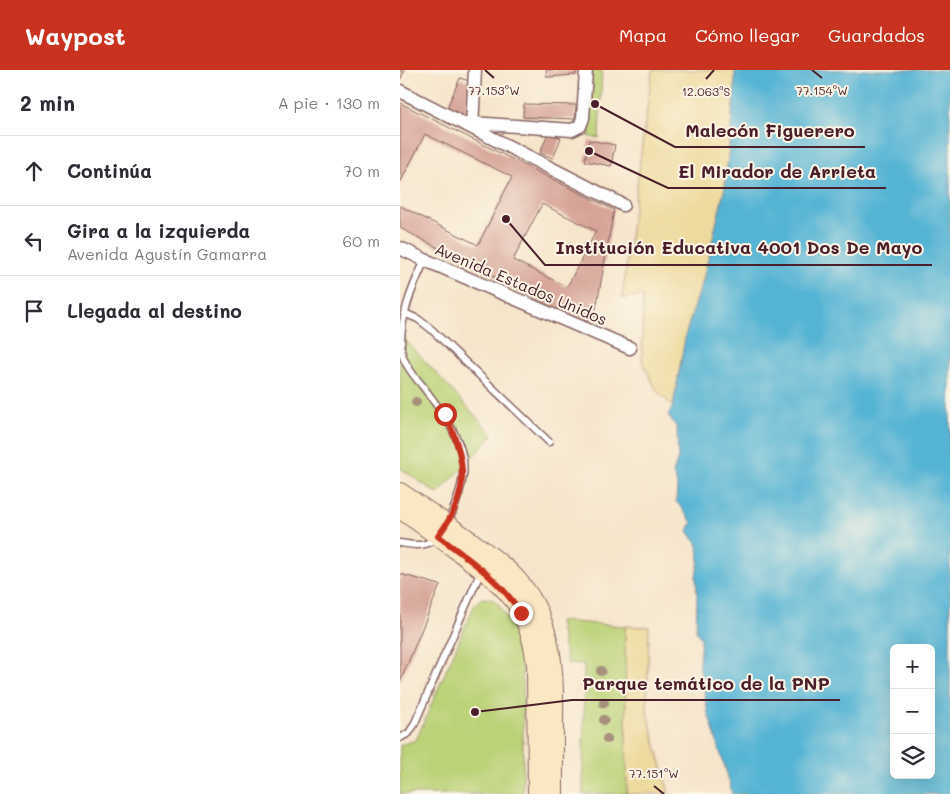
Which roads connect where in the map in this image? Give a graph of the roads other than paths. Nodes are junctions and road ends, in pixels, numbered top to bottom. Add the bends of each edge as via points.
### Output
1 (475, 70) edge
2 (586, 70) edge
3 (400, 91) edge
4 (472, 125) junction
5 (623, 205) dead end
6 (400, 248) edge
7 (424, 260) junction
8 (404, 313) junction
9 (630, 348) dead end
10 (549, 442) dead end
11 (400, 492) edge
12 (400, 509) edge
13 (443, 530) junction
14 (400, 543) edge
15 (481, 570) junction
16 (400, 738) edge
17 (537, 794) edge
18 (554, 794) edge

1 - 4 street
2 - 4 street via 583,118 580,126 572,130
3 - 4 street
4 - 5 street
6 - 7 street, Avenida Estados Unidos
7 - 8 lane
7 - 9 street, Avenida Estados Unidos
8 - 10 lane via 431,329
8 - 13 lane via 401,350 411,372 445,414 461,456 464,473 459,497
11 - 13 main road
12 - 13 main road
13 - 14 lane via 430,543 420,546
13 - 15 main road
13 - 18 main road via 504,566 532,598 541,617 553,660 555,685
15 - 16 lane via 414,725
15 - 17 main road via 510,596 521,613 534,646 538,699

